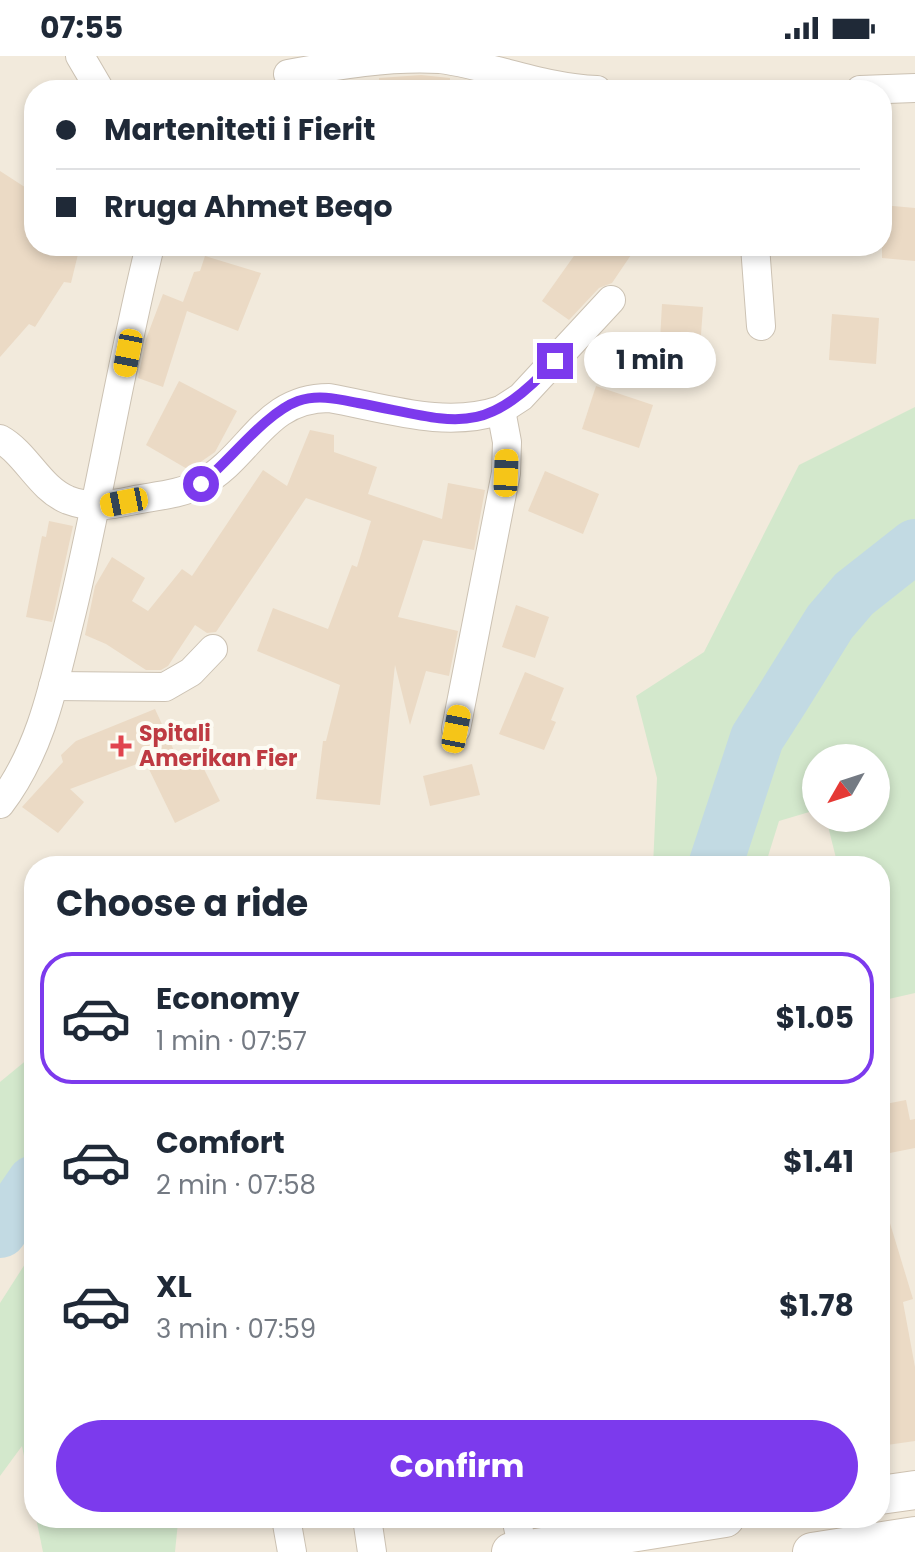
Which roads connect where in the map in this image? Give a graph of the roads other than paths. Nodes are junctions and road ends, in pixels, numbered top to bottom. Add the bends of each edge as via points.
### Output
1 (80, 56) edge
2 (289, 73) edge
3 (94, 80) edge
4 (534, 80) edge
5 (915, 88) edge
6 (892, 89) edge
7 (148, 256) edge
8 (756, 256) edge
9 (611, 300) dead end
10 (761, 326) dead end
11 (501, 410) junction
12 (0, 439) edge
13 (97, 507) junction
14 (213, 649) dead end
15 (53, 686) junction
16 (456, 729) dead end
17 (0, 804) edge
18 (915, 1490) edge
19 (890, 1494) edge
20 (288, 1528) edge
21 (368, 1528) edge
22 (630, 1528) edge
23 (915, 1536) edge
24 (516, 1540) edge
25 (292, 1552) edge
26 (372, 1552) edge
27 (812, 1552) edge

1 - 3 street
2 - 4 street via 349,63 437,59
5 - 6 street
7 - 13 street
8 - 10 street
9 - 11 street via 521,397
11 - 13 street via 452,420 310,398 275,415 201,484
11 - 16 street via 506,473
12 - 13 street via 50,488 66,499
13 - 15 street
14 - 15 street via 191,672 165,687
15 - 17 street via 32,753
18 - 19 main road
20 - 25 street
21 - 26 street
22 - 24 main road
23 - 27 main road

